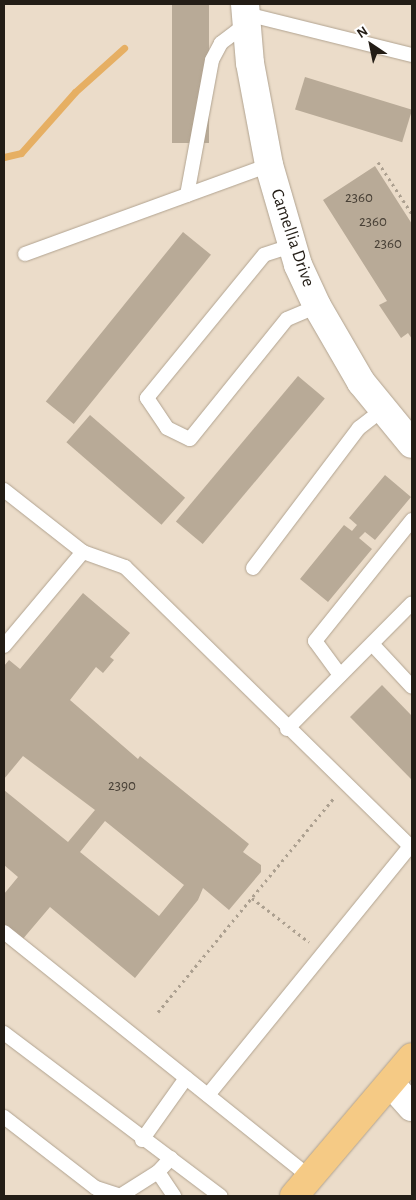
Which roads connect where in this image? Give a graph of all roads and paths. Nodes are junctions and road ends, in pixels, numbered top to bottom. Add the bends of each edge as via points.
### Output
1 (246, 14) edge
2 (412, 55) edge
3 (378, 162) dead end
4 (269, 165) junction
5 (187, 195) junction
6 (412, 214) edge
7 (291, 246) junction
8 (25, 254) dead end
9 (317, 306) junction
10 (383, 410) junction
11 (412, 444) edge
12 (4, 490) edge
13 (412, 520) edge
14 (83, 552) junction
15 (253, 568) dead end
16 (412, 603) edge
17 (373, 645) junction
18 (4, 646) edge
19 (340, 675) junction
20 (412, 687) edge
21 (287, 729) junction
22 (347, 783) junction
23 (411, 847) edge
24 (252, 898) junction
25 (4, 932) edge
26 (309, 942) dead end
27 (158, 1012) dead end
28 (4, 1033) edge
29 (412, 1058) edge
30 (186, 1078) junction
31 (391, 1084) junction
32 (208, 1095) junction
33 (412, 1106) edge
34 (4, 1116) edge
35 (142, 1140) junction
36 (171, 1158) junction
37 (158, 1172) junction
38 (302, 1187) edge
39 (120, 1196) edge
40 (174, 1196) edge
41 (220, 1196) edge

1 - 2 lane
1 - 4 street, Camellia Drive
1 - 5 lane via 221,43 212,60
3 - 6 path
4 - 5 lane
4 - 7 street, Camellia Drive
5 - 8 lane
7 - 9 street, Camellia Drive
7 - 9 lane via 264,255 147,398 167,428 190,439 287,319
9 - 10 street, Camellia Drive via 361,382
10 - 11 street, Camellia Drive
10 - 15 lane via 359,428
12 - 14 lane
13 - 19 lane via 314,641
14 - 18 lane
14 - 21 lane via 125,567
16 - 17 lane
17 - 19 lane
17 - 20 lane
19 - 21 lane
21 - 22 lane
22 - 23 lane
22 - 24 path
23 - 32 lane
24 - 26 path
24 - 27 path
25 - 30 lane
28 - 35 lane
29 - 31 main road
30 - 32 lane
30 - 35 lane
31 - 33 street
31 - 38 main road
32 - 38 lane
34 - 39 lane via 96,1188
35 - 36 lane
36 - 37 lane
36 - 41 lane
37 - 39 lane
37 - 40 lane

